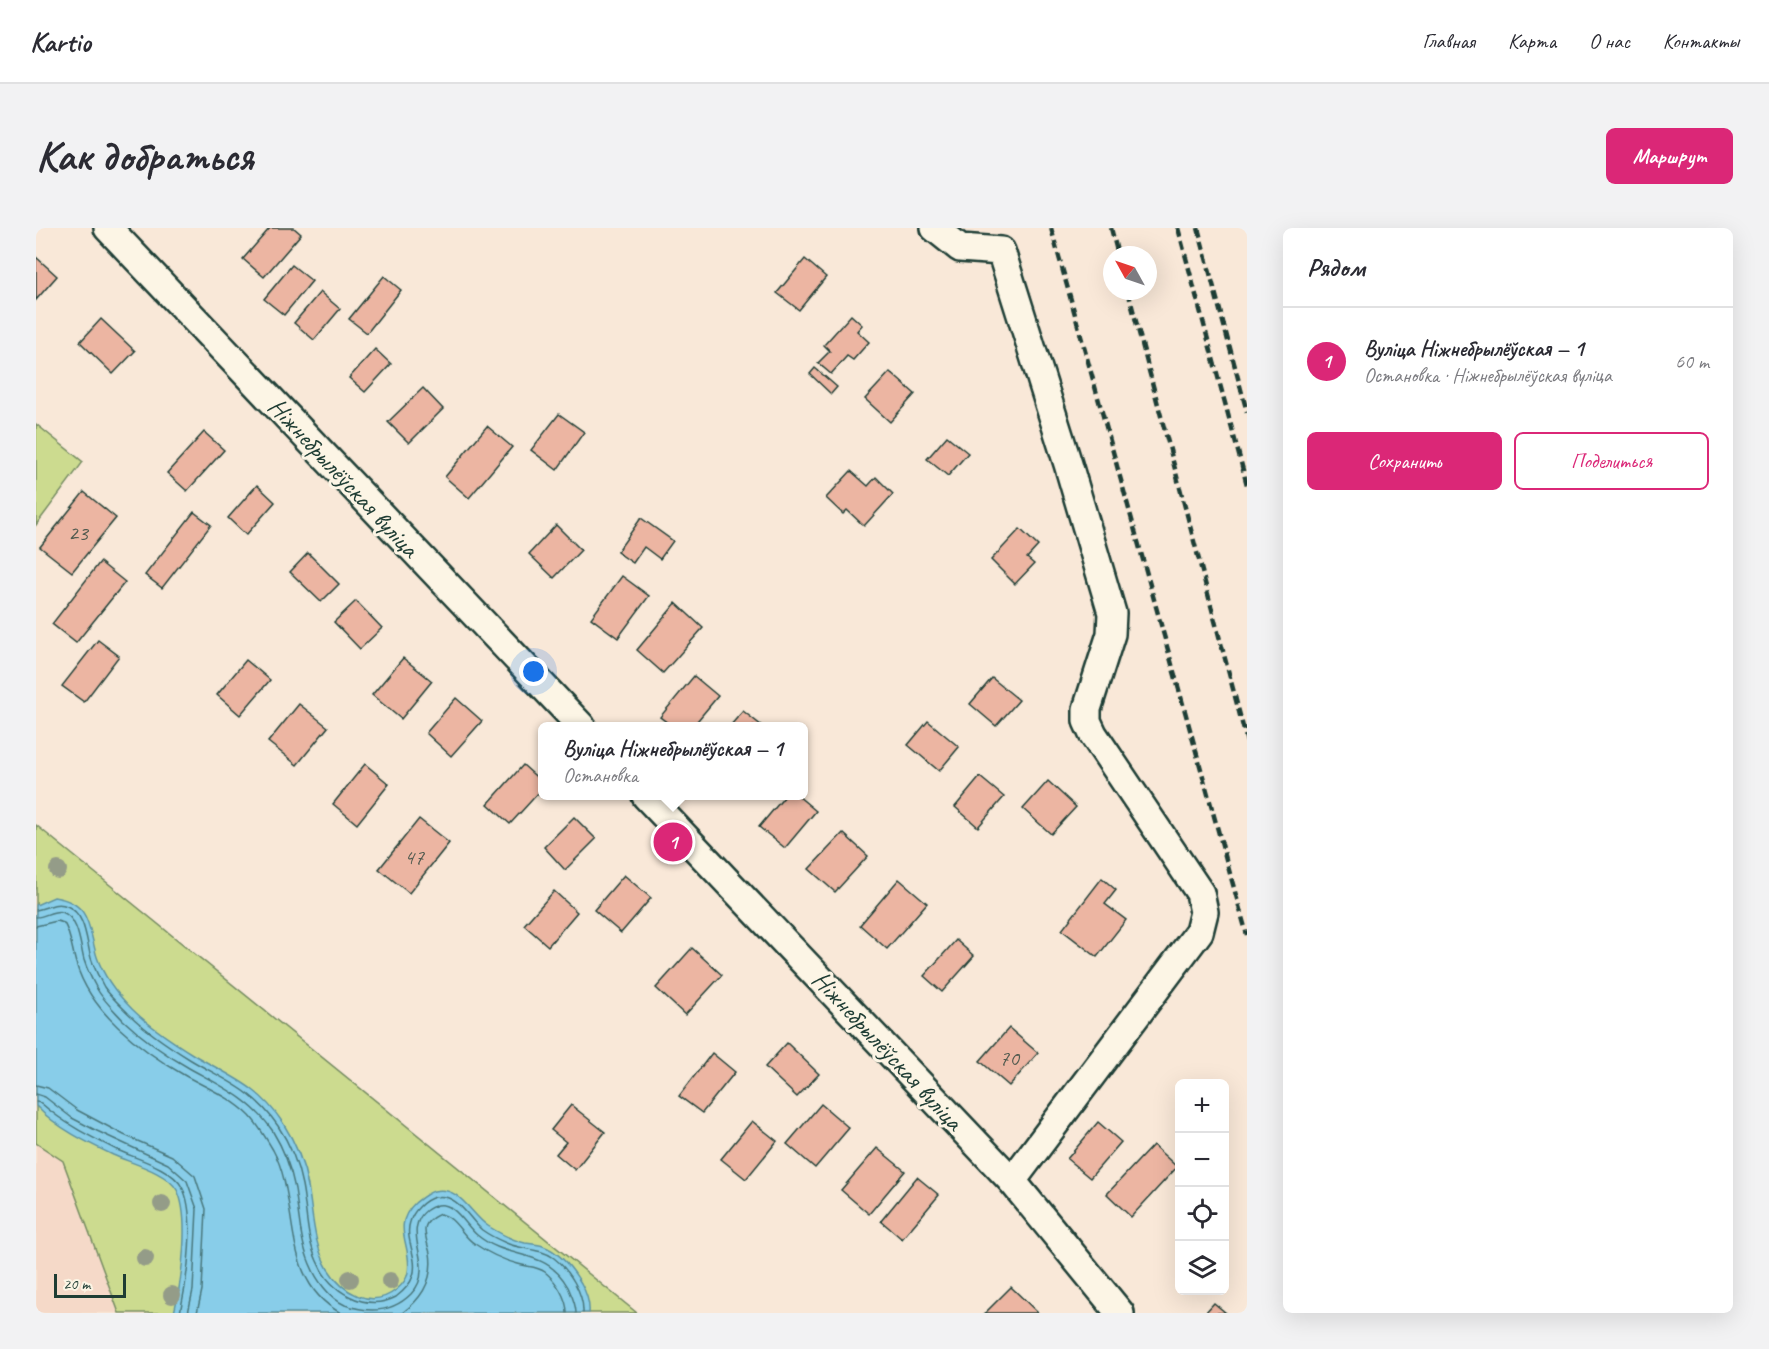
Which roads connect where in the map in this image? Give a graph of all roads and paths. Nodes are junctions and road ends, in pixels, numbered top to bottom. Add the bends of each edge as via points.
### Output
1 (108, 228) edge
2 (935, 228) edge
3 (577, 722) edge
4 (651, 800) edge
5 (1012, 1181) junction
6 (1120, 1313) edge

1 - 3 street, Ніжнебрылёўская вуліца
2 - 5 street via 960,248 1001,251 1112,613 1087,721 1200,893 1204,912 1199,932
4 - 5 street, Ніжнебрылёўская вуліца
5 - 6 street, Ніжнебрылёўская вуліца

